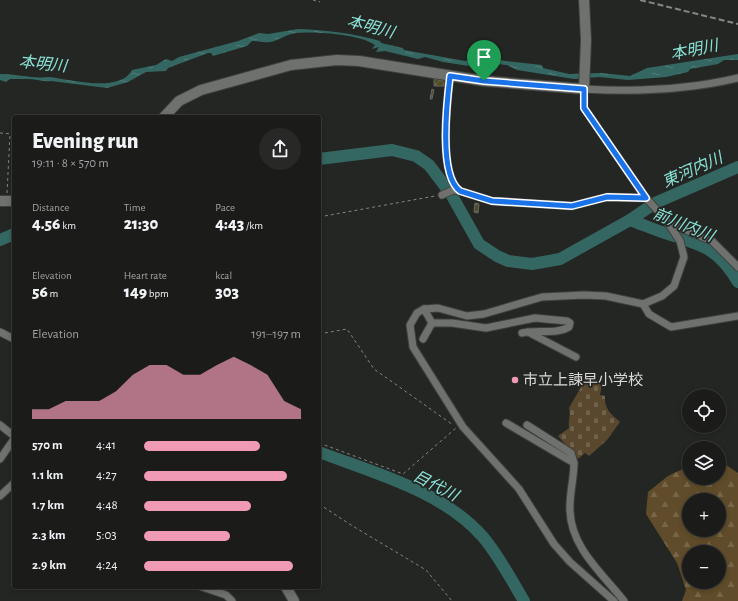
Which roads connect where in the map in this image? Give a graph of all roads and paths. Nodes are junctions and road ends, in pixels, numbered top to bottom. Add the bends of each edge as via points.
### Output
1 (313, 0) edge
2 (584, 0) edge
3 (320, 2) dead end
4 (450, 76) junction
5 (738, 78) edge
6 (584, 86) junction
7 (165, 115) edge
8 (0, 133) edge
9 (10, 134) joint
10 (457, 190) junction
11 (442, 195) joint
12 (647, 199) junction
13 (7, 202) edge
14 (321, 218) edge
15 (667, 222) junction
16 (738, 267) edge
17 (643, 304) junction
18 (424, 309) junction
19 (738, 316) edge
20 (432, 323) junction
21 (0, 332) edge
22 (321, 334) edge
23 (12, 338) edge
24 (423, 339) dead end
25 (576, 357) dead end
26 (506, 423) dead end
27 (0, 425) edge
28 (527, 425) dead end
29 (456, 428) junction
30 (461, 431) dead end
31 (12, 435) edge
32 (12, 440) edge
33 (321, 444) edge
34 (0, 459) edge
35 (574, 463) junction
36 (12, 484) edge
37 (0, 496) edge
38 (321, 505) edge
39 (207, 589) edge
40 (287, 589) edge
41 (232, 601) edge
42 (294, 601) edge
43 (452, 601) edge
44 (614, 601) edge
45 (624, 601) edge

1 - 3 path
2 - 6 street
4 - 6 street via 484,81
4 - 7 street via 359,61 336,60 290,65 187,96
4 - 10 street via 446,150
5 - 6 street via 643,91
6 - 12 street via 584,108
8 - 9 path
9 - 13 path
10 - 11 street
10 - 12 street via 492,201 572,206 607,197
11 - 14 path
12 - 15 street
15 - 16 street via 712,240
15 - 17 street via 680,241 684,257 681,269 674,286 662,296
17 - 18 street via 606,296 584,295 542,297 484,314 467,316 438,308
17 - 19 street via 649,314 671,327
18 - 20 street
18 - 44 street via 417,313 410,325 411,340 446,403 463,427 519,489 554,544 570,562
20 - 24 street
20 - 25 street via 452,322 486,328 535,318 567,321 570,323 569,327 564,331 525,332
21 - 23 street
22 - 29 path via 347,329 374,369
26 - 35 street
27 - 31 street
28 - 35 street via 570,453
29 - 30 path
29 - 33 path via 402,474
32 - 34 street
35 - 45 street via 570,496 573,530 593,565
36 - 37 street
38 - 43 path via 426,570
39 - 41 street
40 - 42 street

